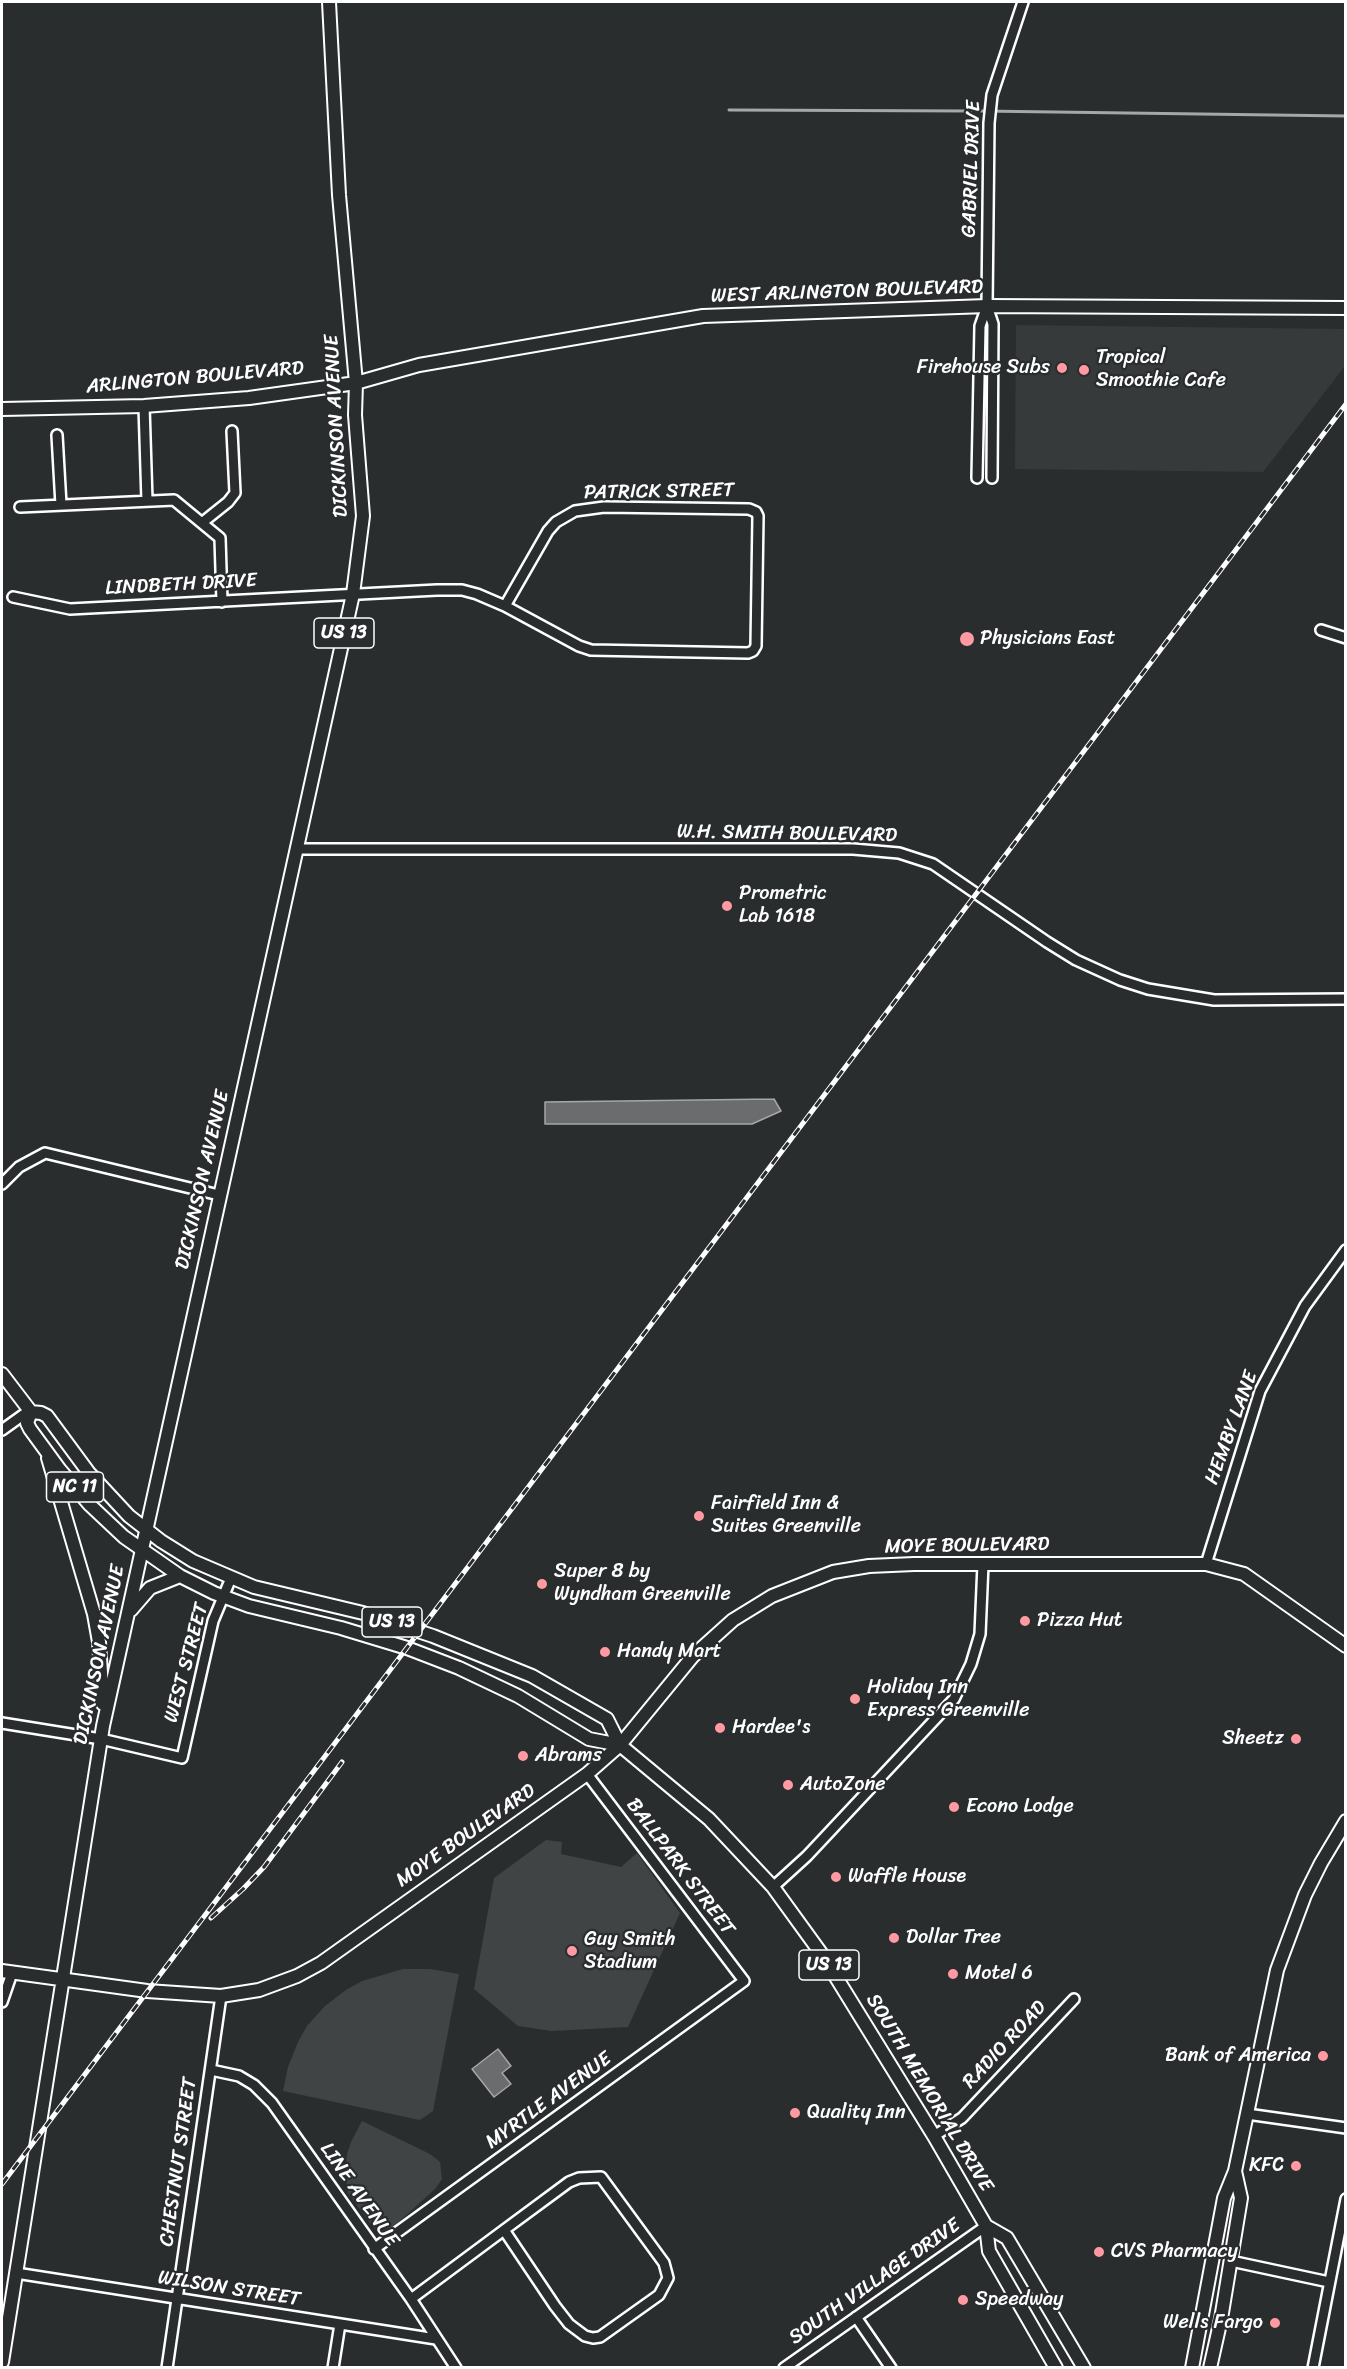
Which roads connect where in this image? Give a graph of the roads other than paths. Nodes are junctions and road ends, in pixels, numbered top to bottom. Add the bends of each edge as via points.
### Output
1 (329, 2) edge
2 (1023, 2) edge
3 (987, 306) junction
4 (1346, 308) edge
5 (356, 383) junction
6 (144, 406) junction
7 (2, 409) edge
8 (232, 431) dead end
9 (57, 435) dead end
10 (978, 478) dead end
11 (992, 478) dead end
12 (147, 501) junction
13 (61, 505) junction
14 (20, 507) dead end
15 (203, 522) junction
16 (353, 594) junction
17 (13, 597) dead end
18 (222, 602) junction
19 (505, 606) junction
20 (1321, 630) dead end
21 (1346, 638) edge
22 (753, 651) joint
23 (298, 849) junction
24 (1346, 999) edge
25 (2, 1184) edge
26 (219, 1195) junction
27 (1346, 1251) edge
28 (2, 1374) edge
29 (31, 1411) junction
30 (2, 1430) edge
31 (46, 1451) junction
32 (146, 1530) junction
33 (141, 1551) junction
34 (982, 1564) junction
35 (1206, 1564) junction
36 (180, 1576) junction
37 (231, 1578) junction
38 (224, 1597) junction
39 (128, 1614) junction
40 (1346, 1646) edge
41 (2, 1723) edge
42 (102, 1733) junction
43 (620, 1745) junction
44 (587, 1774) junction
45 (1346, 1821) edge
46 (773, 1887) junction
47 (7, 1972) edge
48 (62, 1980) junction
49 (744, 1981) joint
50 (221, 1996) junction
51 (1074, 1999) dead end
52 (2, 2002) edge
53 (211, 2070) junction
54 (1247, 2114) junction
55 (1346, 2128) edge
56 (934, 2136) junction
57 (1235, 2171) junction
58 (1346, 2199) edge
59 (986, 2226) junction
60 (504, 2230) junction
61 (374, 2249) junction
62 (1231, 2261) junction
63 (16, 2273) junction
64 (1329, 2282) junction
65 (178, 2300) junction
66 (411, 2300) junction
67 (856, 2317) junction
68 (340, 2324) junction
69 (436, 2339) junction
70 (2, 2362) edge
71 (167, 2367) edge
72 (333, 2367) edge
73 (456, 2367) edge
74 (784, 2367) edge
75 (891, 2367) edge
76 (1056, 2367) edge
77 (1084, 2367) edge
78 (1192, 2367) edge
79 (1210, 2367) edge
80 (1312, 2367) edge

1 - 5 main road, DICKINSON AVENUE / US 13 via 339,195
2 - 3 street, GABRIEL DRIVE via 992,95
3 - 4 main road, WEST ARLINGTON BOULEVARD
3 - 5 main road, WEST ARLINGTON BOULEVARD via 704,316 419,365
3 - 10 street via 980,326
3 - 11 street via 993,324
5 - 6 main road, ARLINGTON BOULEVARD via 249,398
5 - 16 main road, DICKINSON AVENUE / US 13 via 363,516
6 - 7 main road, ARLINGTON BOULEVARD
6 - 12 street
8 - 15 street via 235,493
9 - 13 street
12 - 13 street
12 - 15 street via 174,500
13 - 14 street
15 - 18 street via 220,538
16 - 18 street, LINDBETH DRIVE
16 - 19 street, LINDBETH DRIVE via 462,590
16 - 23 main road, DICKINSON AVENUE / US 13
17 - 18 street, LINDBETH DRIVE via 70,609
19 - 22 street, LINDBETH DRIVE via 591,650
19 - 22 street, PATRICK STREET via 548,531 575,511 604,507 749,509 758,516
20 - 21 street
23 - 24 street, W.H. SMITH BOULEVARD via 853,849 899,853 933,864 1076,960 1120,980 1214,1000
23 - 26 main road, DICKINSON AVENUE / US 13
25 - 26 street via 19,1167 45,1153
26 - 32 main road, DICKINSON AVENUE / US 13
27 - 35 street, HEMBY LANE via 1305,1306 1260,1391
28 - 29 main road, SOUTH MEMORIAL DRIVE / NC 11
29 - 30 street
29 - 31 main road, SOUTH MEMORIAL DRIVE / NC 11 via 27,1423
29 - 32 main road, SOUTH MEMORIAL DRIVE / NC 11 via 47,1416 100,1486
31 - 33 main road, SOUTH MEMORIAL DRIVE / NC 11 via 106,1522
31 - 42 main road via 94,1614 103,1677
32 - 33 main road, DICKINSON AVENUE / US 13
32 - 37 main road, SOUTH MEMORIAL DRIVE / US 13 via 185,1556
33 - 36 main road, SOUTH MEMORIAL DRIVE / US 13
33 - 39 main road, DICKINSON AVENUE
34 - 35 main road, MOYE BOULEVARD
34 - 43 main road, MOYE BOULEVARD via 869,1566 833,1572 771,1596 706,1643
34 - 46 street via 980,1634 954,1699
35 - 40 main road, MOYE BOULEVARD via 1244,1574
36 - 38 main road, SOUTH MEMORIAL DRIVE / US 13
36 - 39 main road via 150,1588
37 - 38 street, WEST STREET
37 - 43 main road, SOUTH MEMORIAL DRIVE / US 13 via 270,1592 390,1621 506,1664 607,1719
38 - 42 street, WEST STREET via 210,1630 182,1758
38 - 43 main road, SOUTH MEMORIAL DRIVE / US 13 via 407,1648 518,1696 589,1739
39 - 42 main road, DICKINSON AVENUE
41 - 42 street
42 - 48 main road, DICKINSON AVENUE
43 - 44 main road, MOYE BOULEVARD
43 - 46 main road, SOUTH MEMORIAL DRIVE / US 13 via 709,1819
44 - 49 street, BALLPARK STREET
44 - 50 main road, MOYE BOULEVARD via 321,1963 259,1990
45 - 54 main road via 1305,1895 1281,1959
46 - 56 main road, SOUTH MEMORIAL DRIVE / US 13 via 832,1970
47 - 48 main road, MOYE BOULEVARD
47 - 52 street
48 - 50 main road, MOYE BOULEVARD
48 - 63 main road, DICKINSON AVENUE
49 - 61 street, MYRTLE AVENUE
50 - 53 street, CHESTNUT STREET
51 - 56 street, RADIO ROAD via 962,2118
53 - 61 street, LINE AVENUE via 239,2076 272,2103
53 - 65 street, CHESTNUT STREET
54 - 55 street
54 - 57 main road
56 - 59 main road, SOUTH MEMORIAL DRIVE / US 13
57 - 62 main road via 1241,2198
57 - 78 main road via 1224,2198
58 - 64 street
59 - 67 street, SOUTH VILLAGE DRIVE
59 - 76 main road, SOUTH MEMORIAL DRIVE / US 13 via 990,2251
59 - 77 main road, SOUTH MEMORIAL DRIVE / US 13 via 1007,2238
60 - 60 street via 569,2182 601,2177 664,2263 668,2278 659,2295 600,2337 585,2336 569,2324
60 - 66 street
61 - 66 street, LINE AVENUE
62 - 64 street
62 - 79 main road
63 - 65 street, WILSON STREET
63 - 70 main road, DICKINSON AVENUE
64 - 80 street
65 - 68 street, WILSON STREET
65 - 71 street, CHESTNUT STREET
66 - 69 street, LINE AVENUE
67 - 74 street, SOUTH VILLAGE DRIVE
67 - 75 street
68 - 69 street, WILSON STREET
68 - 72 street
69 - 73 street, LINE AVENUE

